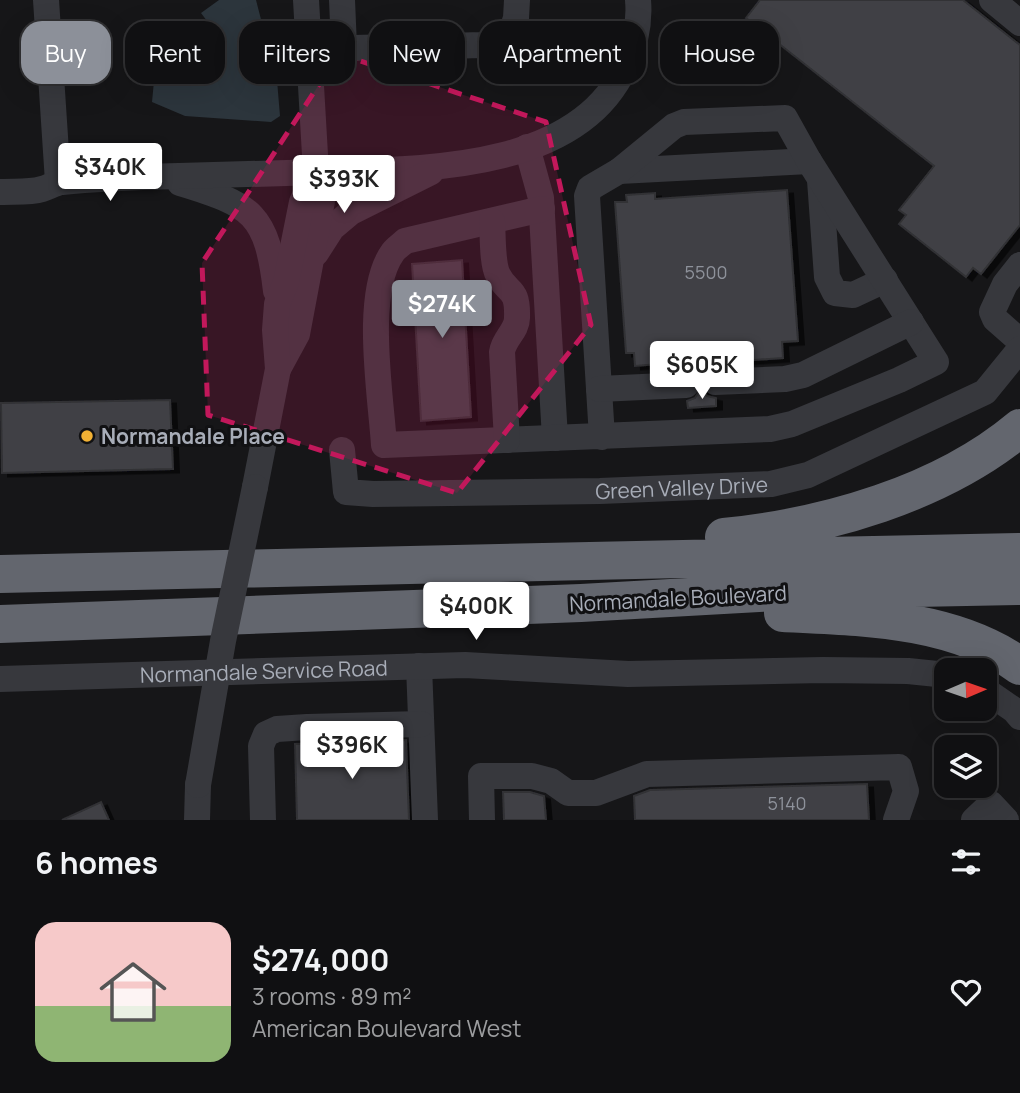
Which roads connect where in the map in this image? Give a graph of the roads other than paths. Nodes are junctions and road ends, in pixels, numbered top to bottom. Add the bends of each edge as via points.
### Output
1 (46, 0) edge
2 (306, 0) edge
3 (342, 0) edge
4 (517, 0) edge
5 (992, 0) edge
6 (634, 3) edge
7 (307, 21) edge
8 (343, 21) edge
9 (1020, 23) edge
10 (355, 47) edge
11 (311, 84) edge
12 (527, 147) junction
13 (444, 166) junction
14 (814, 168) junction
15 (619, 171) junction
16 (316, 172) junction
17 (159, 177) junction
18 (58, 183) junction
19 (0, 192) edge
20 (587, 196) junction
21 (541, 203) junction
22 (492, 221) junction
23 (312, 260) junction
24 (1020, 265) edge
25 (885, 280) junction
26 (277, 304) junction
27 (911, 322) junction
28 (1020, 341) edge
29 (1020, 349) edge
30 (278, 369) junction
31 (715, 383) dead end
32 (686, 384) dead end
33 (599, 389) junction
34 (1020, 428) edge
35 (602, 436) junction
36 (555, 438) junction
37 (507, 440) junction
38 (342, 450) dead end
39 (1020, 552) edge
40 (457, 564) junction
41 (0, 574) edge
42 (1020, 586) edge
43 (581, 603) junction
44 (0, 624) edge
45 (419, 666) junction
46 (1020, 666) edge
47 (934, 674) edge
48 (0, 679) edge
49 (998, 699) edge
50 (1020, 717) edge
51 (421, 724) junction
52 (197, 820) edge
53 (263, 820) edge
54 (425, 820) edge
55 (482, 820) edge
56 (897, 820) edge
57 (974, 820) edge
58 (1006, 820) edge

1 - 18 street
2 - 7 street
3 - 8 street
4 - 10 street via 510,36 484,45
5 - 9 street
6 - 12 street via 635,39 618,82 586,118
11 - 16 street
12 - 13 street
12 - 21 street
13 - 16 street
13 - 23 street via 352,212 332,228
14 - 15 street
14 - 15 street via 785,118 684,122
14 - 25 street
14 - 25 street via 827,277 835,293 853,295
15 - 20 street via 590,188
16 - 17 street
16 - 23 street via 322,201
16 - 26 street via 302,202 286,282
17 - 18 street
17 - 26 street via 222,196 250,214 260,225 272,255
18 - 19 street via 40,190
20 - 21 street
20 - 33 street
21 - 22 street
21 - 36 street
22 - 37 street via 496,273 512,290 517,307 517,325 502,352
22 - 37 street via 405,241 383,272 375,324 384,445
23 - 30 street via 297,334
24 - 28 street via 992,312
25 - 27 street
26 - 30 street
27 - 31 street via 803,375
27 - 35 street via 936,362 792,424 739,431
29 - 38 street, Green Valley Drive via 985,392 808,475 771,484 600,491 346,492
30 - 52 street, bridge via 223,641 198,785
32 - 33 street
33 - 35 street
34 - 40 highway via 953,471 895,498 827,520 754,534
35 - 36 street
36 - 37 street
39 - 40 highway, Normandale Boulevard
40 - 41 highway, Normandale Boulevard
42 - 43 highway, Normandale Boulevard via 811,590
43 - 44 highway, Normandale Boulevard
43 - 46 highway via 910,624 965,636
45 - 47 street, Normandale Service Road via 628,674 823,670
45 - 48 street, Normandale Service Road
45 - 51 street
49 - 50 street
51 - 53 street via 276,729 266,734 261,746
51 - 54 street
55 - 56 street via 481,776 532,776 551,781 568,793 596,793 647,774 899,768 906,791
57 - 58 street via 991,804

